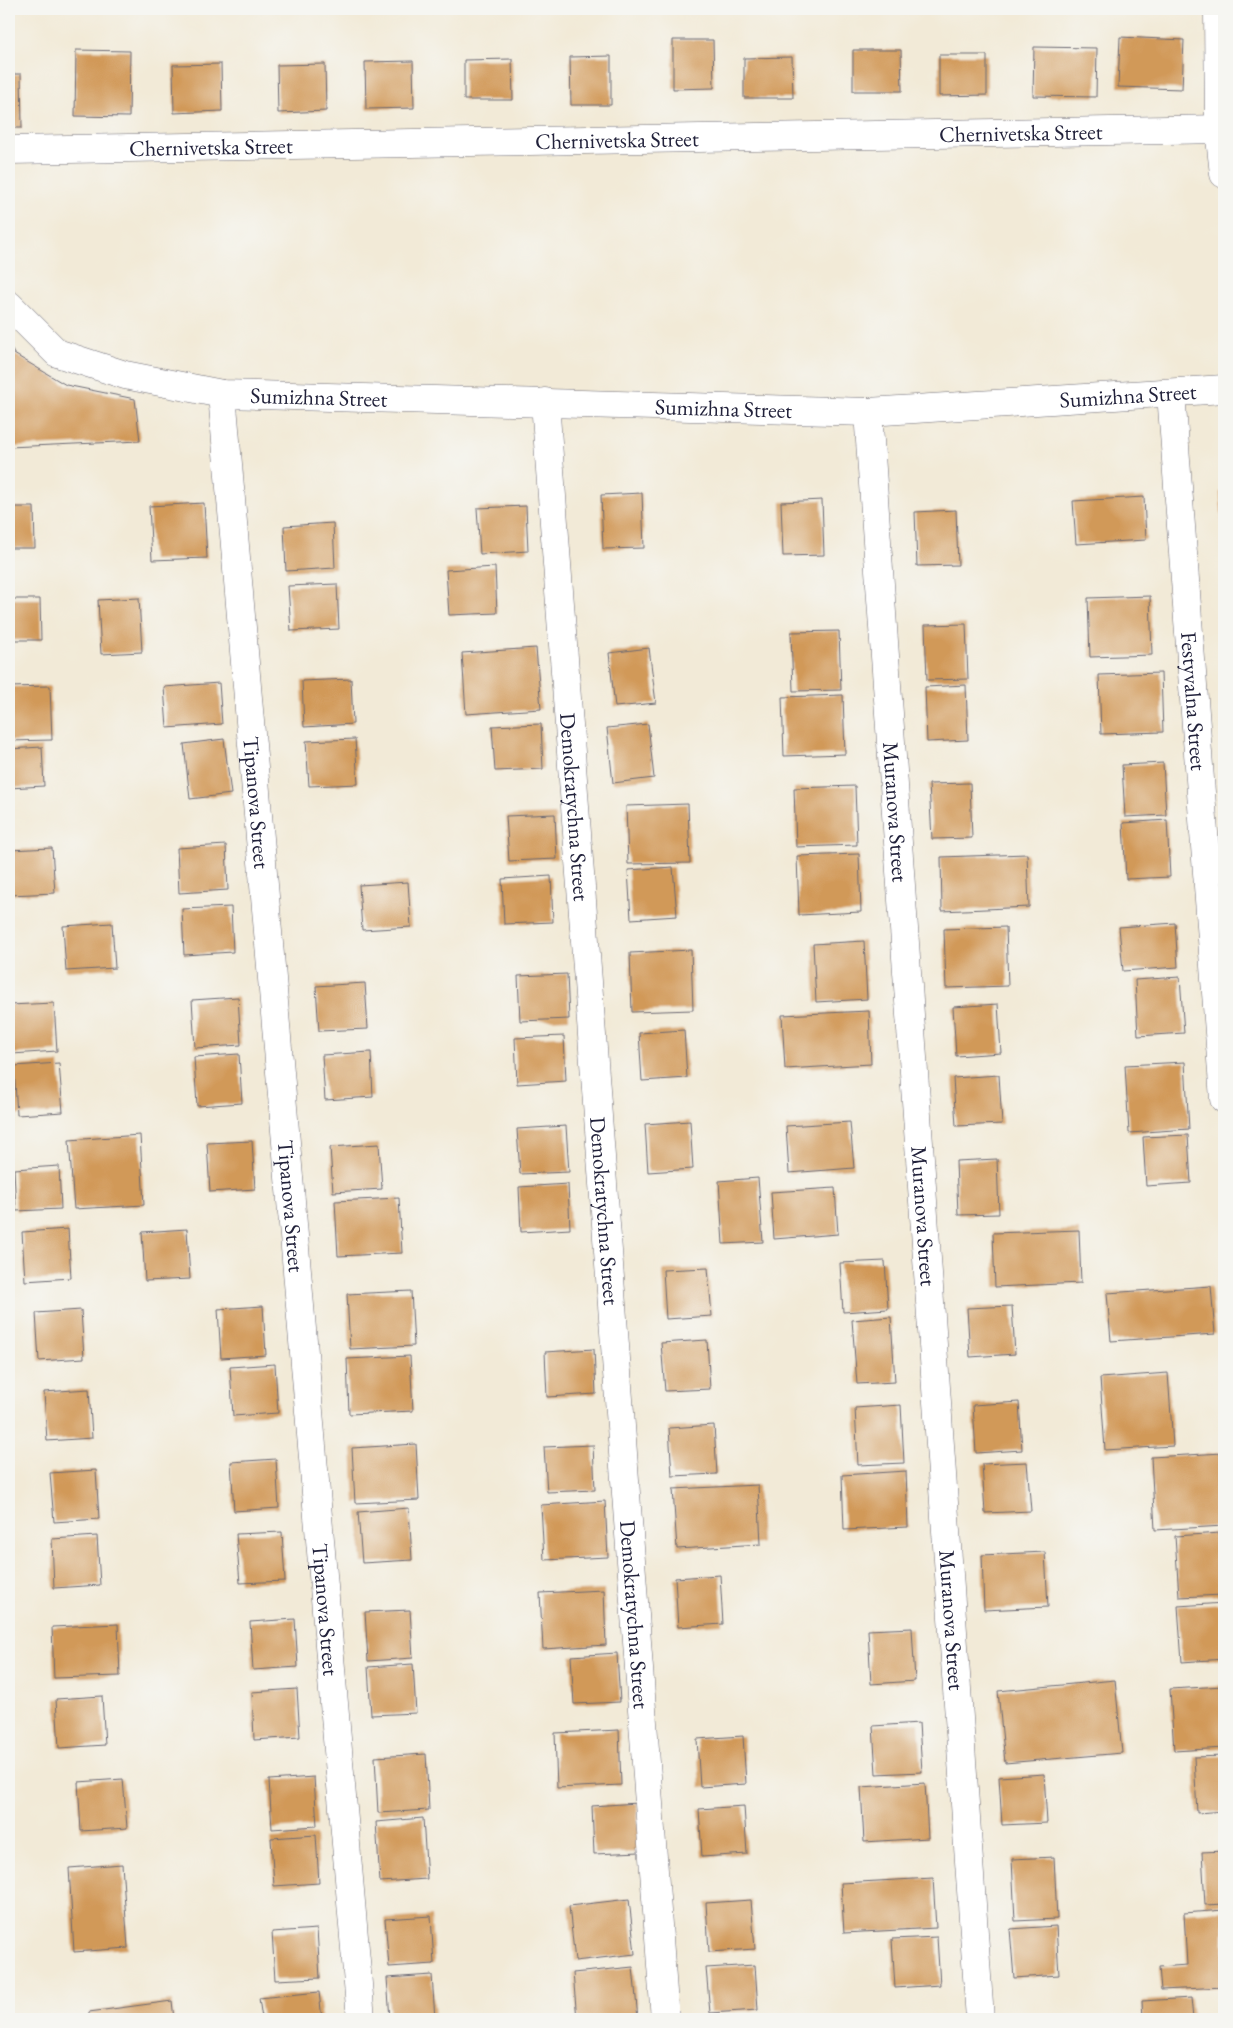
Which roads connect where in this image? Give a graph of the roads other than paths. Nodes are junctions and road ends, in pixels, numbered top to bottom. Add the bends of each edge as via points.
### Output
1 (1218, 9) edge
2 (1222, 129) edge
3 (9, 150) edge
4 (1224, 174) edge
5 (9, 304) edge
6 (1224, 389) edge
7 (1171, 393) junction
8 (222, 394) junction
9 (545, 402) junction
10 (868, 412) junction
11 (1224, 1099) edge
12 (361, 2019) edge
13 (665, 2019) edge
14 (980, 2019) edge

1 - 2 street
2 - 3 street, Chernivetska Street
2 - 4 street
5 - 8 street, Sumizhna Street via 57,353 125,375
6 - 7 street, Sumizhna Street
7 - 10 street, Sumizhna Street
7 - 11 street, Festyvalna Street
8 - 9 street, Sumizhna Street
8 - 12 street, Tipanova Street
9 - 10 street, Sumizhna Street
9 - 13 street, Demokratychna Street
10 - 14 street, Muranova Street

